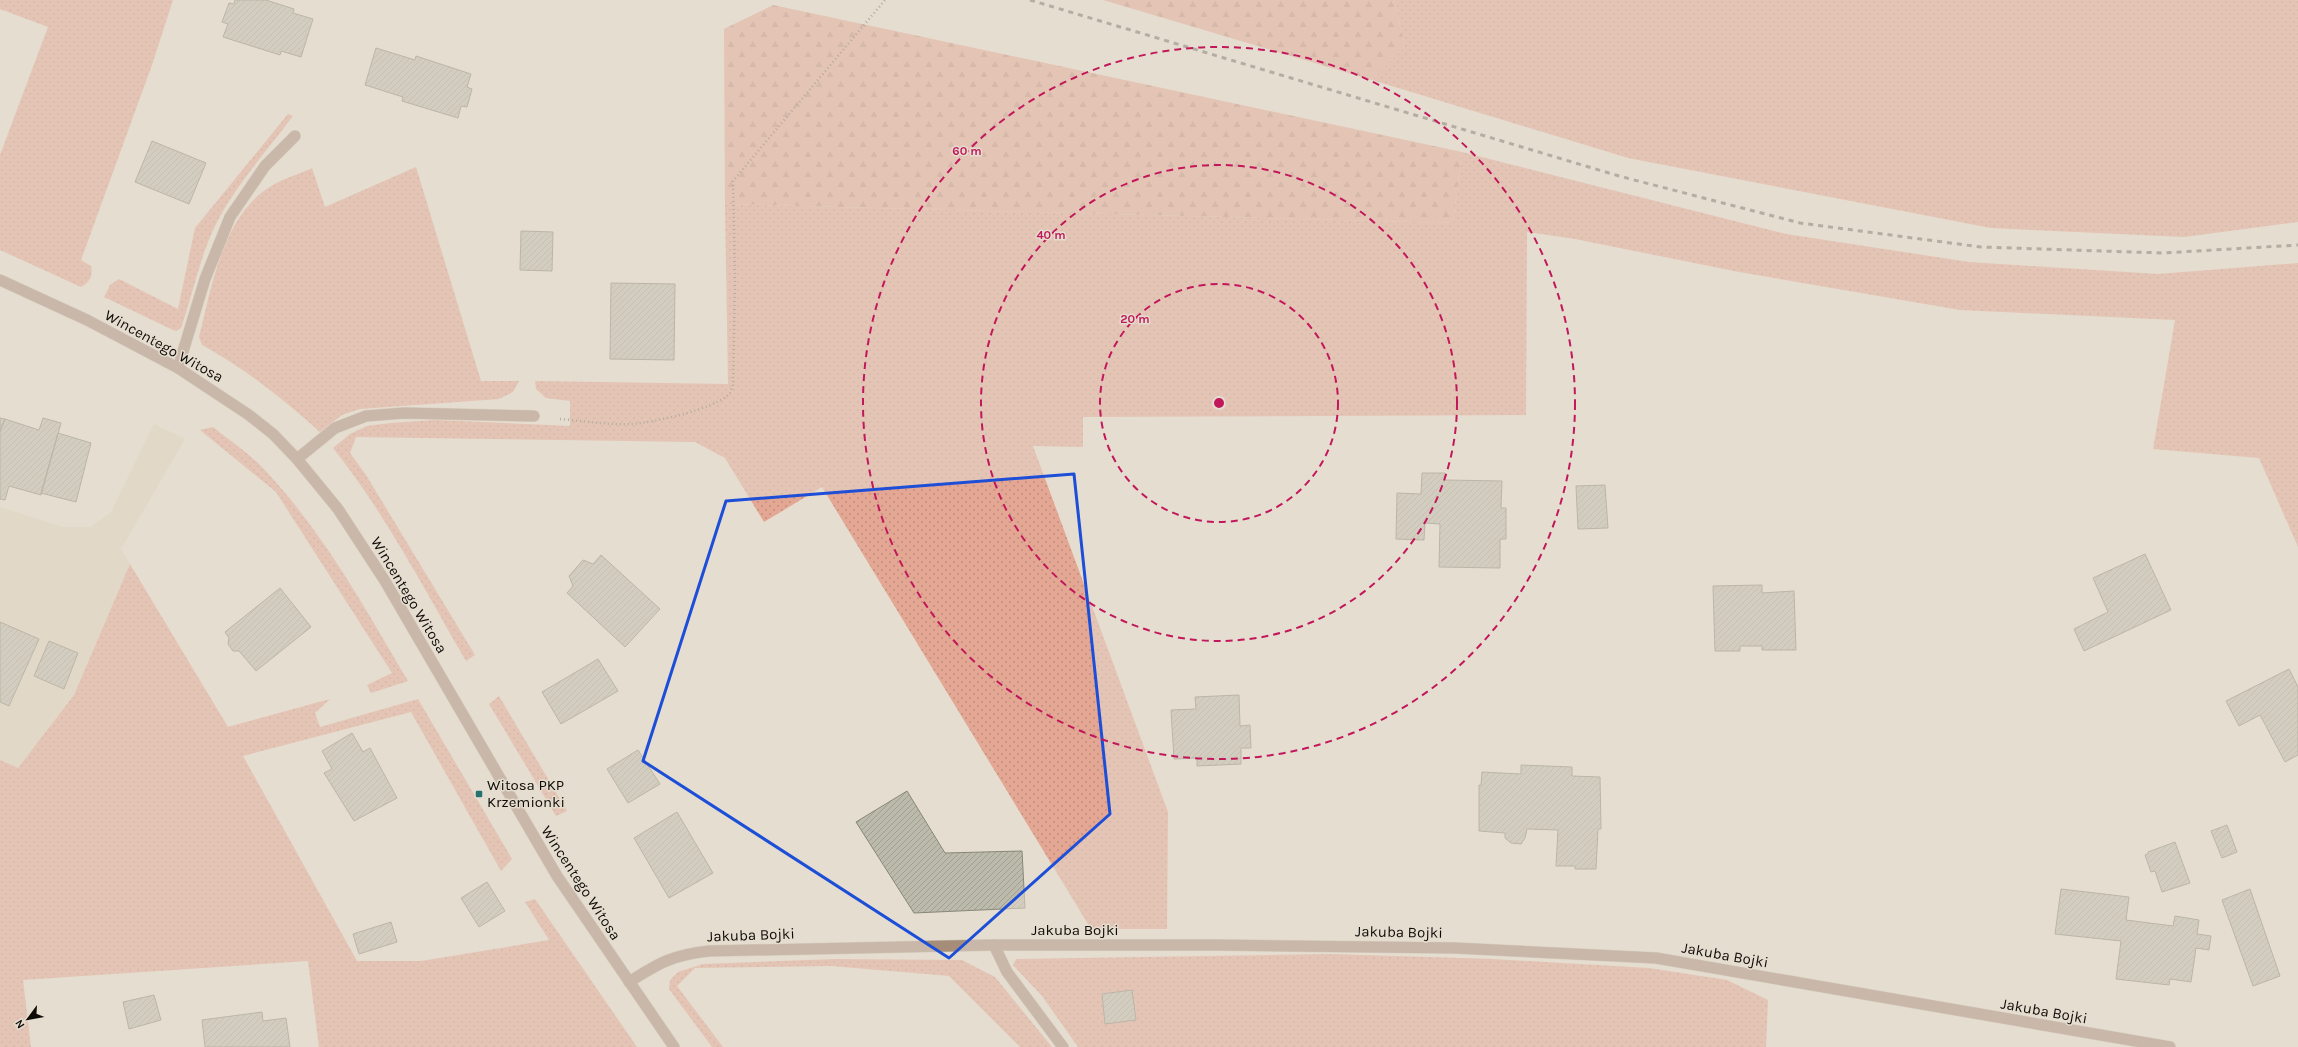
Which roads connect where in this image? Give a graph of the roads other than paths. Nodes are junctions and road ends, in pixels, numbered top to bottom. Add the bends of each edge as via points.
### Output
1 (295, 136) dead end
2 (0, 280) edge
3 (178, 368) junction
4 (534, 416) road end
5 (298, 459) junction
6 (994, 945) junction
7 (629, 982) junction
8 (674, 1047) edge
9 (1063, 1047) edge
10 (2170, 1047) edge

1 - 3 street via 265,166 230,217 205,280
2 - 3 street, Wincentego Witosa via 87,320
3 - 5 street, Wincentego Witosa via 249,415
4 - 5 street via 404,413 366,416 335,428
5 - 7 street, Wincentego Witosa via 338,509 385,581 557,876
6 - 7 street, Jakuba Bojki via 709,951 682,954 659,962
6 - 9 street via 1007,972
6 - 10 street, Jakuba Bojki via 1455,948 1656,958
7 - 8 street, Wincentego Witosa

